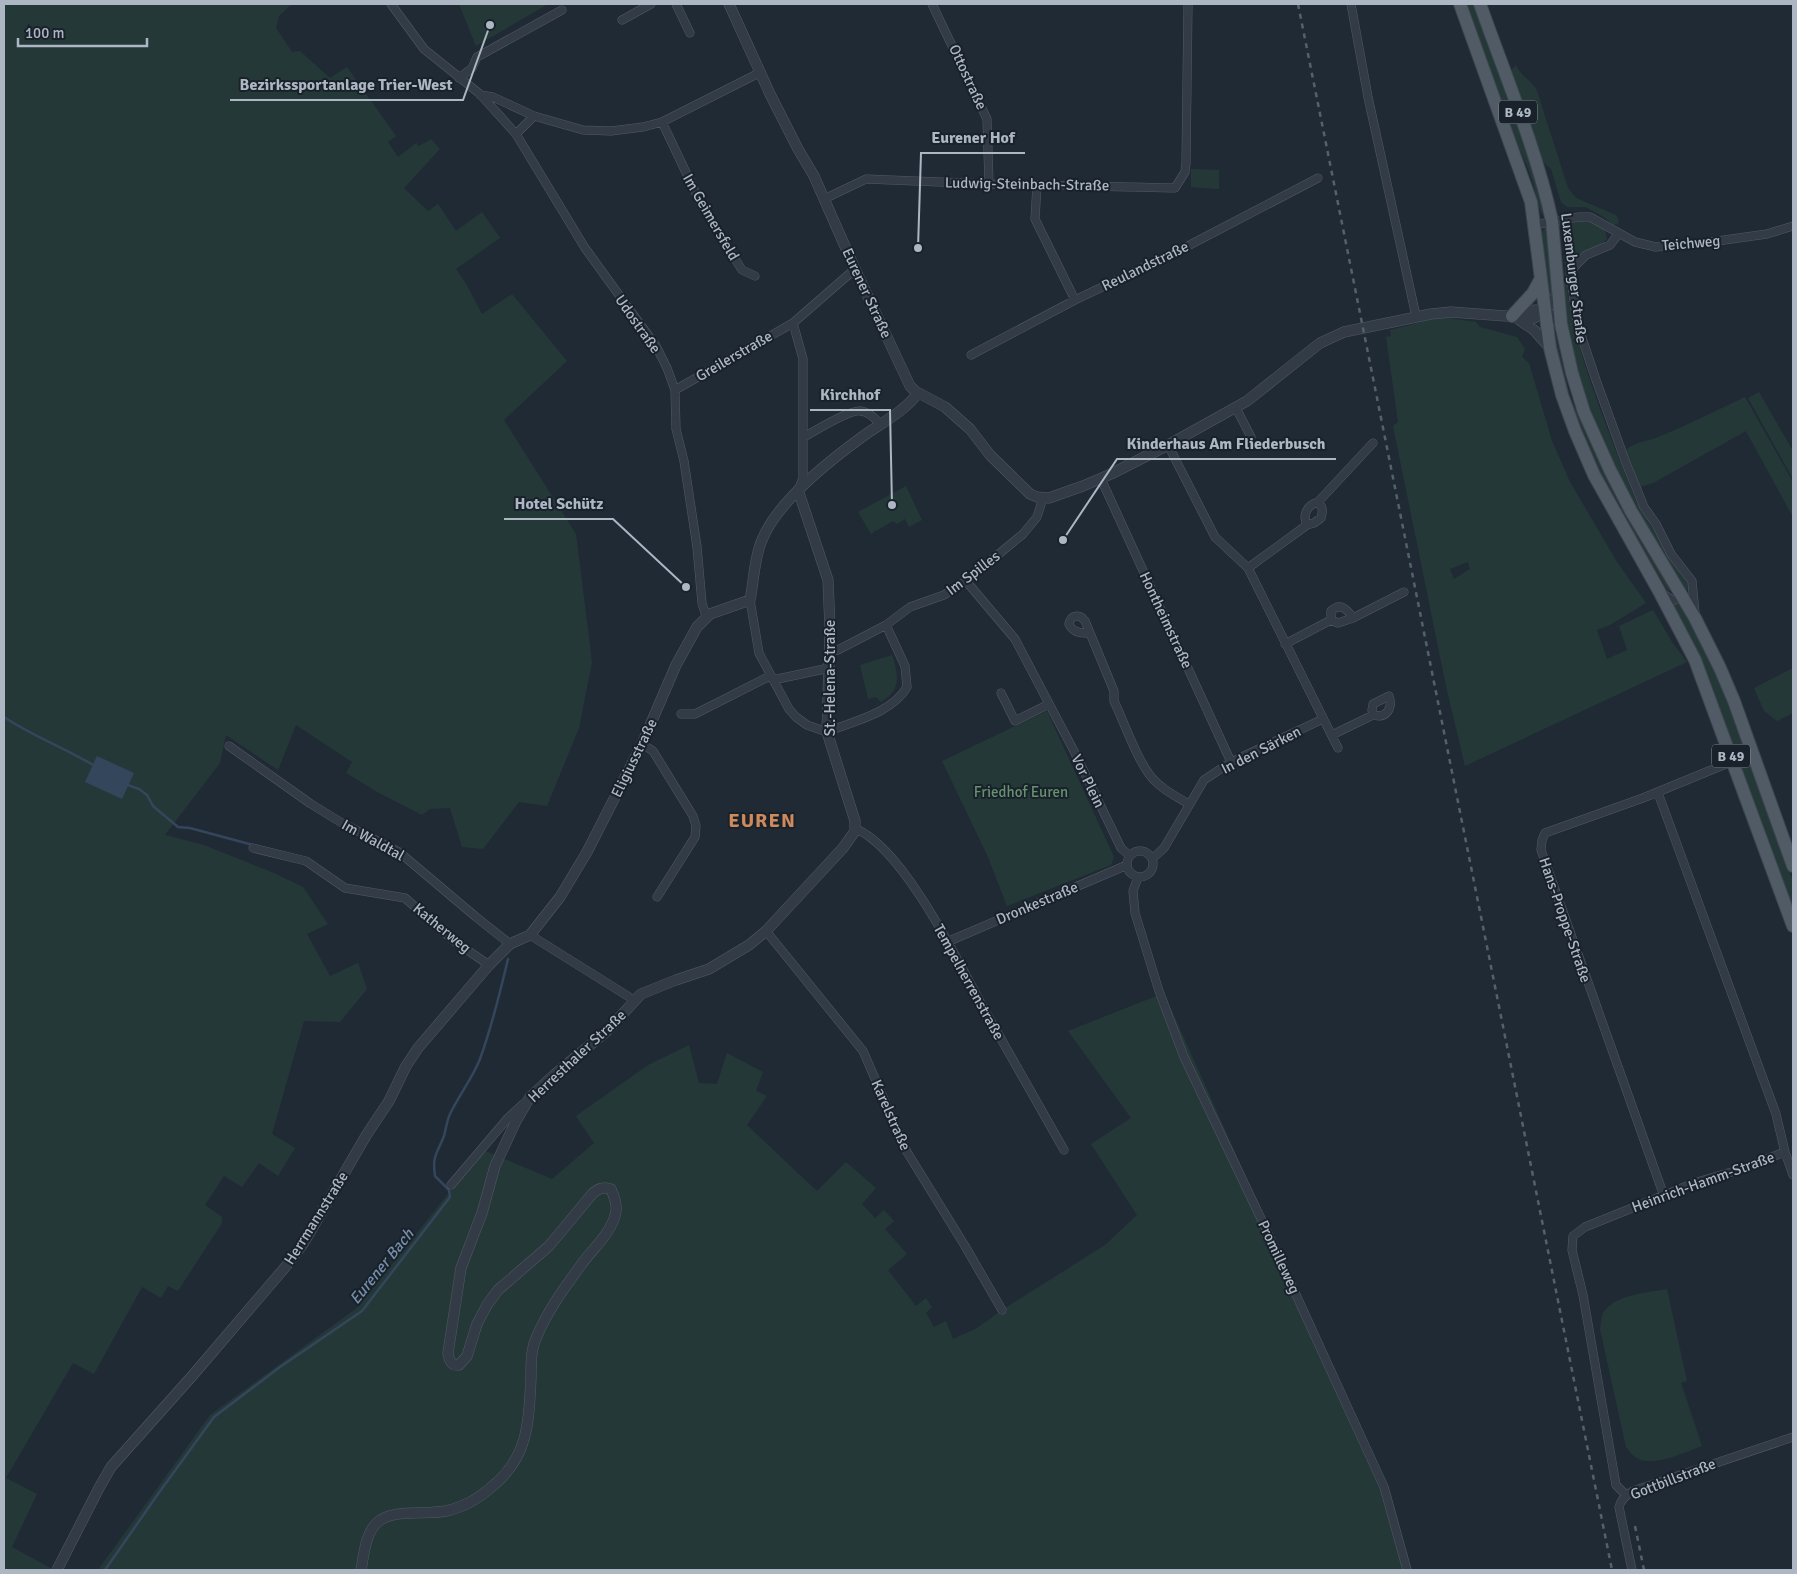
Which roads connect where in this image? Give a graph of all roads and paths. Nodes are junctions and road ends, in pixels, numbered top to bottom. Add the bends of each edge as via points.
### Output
1 (391, 4) edge
2 (651, 4) edge
3 (676, 4) edge
4 (729, 4) edge
5 (932, 4) edge
6 (1188, 4) edge
7 (1351, 4) edge
8 (1460, 4) edge
9 (1480, 4) edge
10 (562, 10) dead end
11 (622, 20) dead end
12 (690, 33) dead end
13 (760, 72) junction
14 (459, 78) junction
15 (480, 94) junction
16 (534, 116) junction
17 (662, 122) junction
18 (516, 134) junction
19 (1318, 178) dead end
20 (990, 184) junction
21 (1036, 185) junction
22 (824, 199) junction
23 (1552, 222) junction
24 (1534, 225) junction
25 (1793, 226) edge
26 (1619, 233) junction
27 (855, 269) junction
28 (755, 276) dead end
29 (1541, 278) junction
30 (1558, 294) junction
31 (1075, 300) junction
32 (1544, 312) junction
33 (1416, 316) junction
34 (1512, 316) junction
35 (793, 322) junction
36 (1561, 324) junction
37 (1550, 348) junction
38 (971, 355) dead end
39 (675, 390) junction
40 (918, 393) junction
41 (1236, 408) junction
42 (880, 424) junction
43 (804, 437) junction
44 (1251, 437) dead end
45 (1373, 443) dead end
46 (1168, 445) junction
47 (1101, 479) junction
48 (798, 490) junction
49 (1043, 498) junction
50 (1318, 502) junction
51 (1307, 525) junction
52 (1248, 568) junction
53 (966, 581) junction
54 (1659, 590) junction
55 (1694, 590) junction
56 (1404, 592) dead end
57 (750, 600) junction
58 (1684, 600) junction
59 (706, 616) junction
60 (1353, 618) junction
61 (1695, 618) junction
62 (1331, 620) junction
63 (886, 625) junction
64 (1089, 633) dead end
65 (1285, 644) junction
66 (830, 651) junction
67 (829, 668) junction
68 (771, 678) junction
69 (1001, 694) dead end
70 (1049, 704) junction
71 (681, 714) dead end
72 (1373, 715) dead end
73 (1323, 719) junction
74 (827, 732) junction
75 (1332, 735) junction
76 (642, 744) junction
77 (229, 746) dead end
78 (1338, 748) dead end
79 (1733, 761) junction
80 (1231, 762) junction
81 (1658, 792) junction
82 (1189, 804) junction
83 (856, 825) junction
84 (253, 848) dead end
85 (1130, 856) junction
86 (1152, 859) junction
87 (1127, 865) junction
88 (1793, 866) edge
89 (1138, 876) junction
90 (657, 897) dead end
91 (1793, 926) edge
92 (766, 931) junction
93 (530, 935) junction
94 (947, 942) junction
95 (510, 944) junction
96 (489, 965) junction
97 (634, 1000) junction
98 (530, 1098) junction
99 (1064, 1150) dead end
100 (1785, 1152) junction
101 (1793, 1174) edge
102 (450, 1186) dead end
103 (1664, 1196) junction
104 (1002, 1310) dead end
105 (1793, 1437) edge
106 (1626, 1495) junction
107 (57, 1570) edge
108 (361, 1570) edge
109 (1407, 1570) edge
110 (1632, 1570) edge

1 - 14 street, Udostraße via 424,49
2 - 11 street
3 - 12 street
4 - 13 street, Eurener Straße
5 - 20 street, Ottostraße via 987,119
6 - 21 street, Ludwig-Steinbach-Straße via 1186,163 1185,172 1175,188
7 - 33 street
8 - 24 main road, B 49 via 1531,202
9 - 23 main road, Luxemburger Straße / B 49 via 1540,175
10 - 14 street via 475,54 472,68
13 - 17 street
13 - 22 street, Eurener Straße
14 - 15 street, Udostraße
15 - 16 street
15 - 18 street, Udostraße
16 - 17 street via 584,130 611,131
16 - 18 street
17 - 28 street, Im Geimersfeld via 701,204 742,270
18 - 39 street, Udostraße via 585,248 656,346
19 - 31 street, Reulandstraße
20 - 21 street, Ludwig-Steinbach-Straße
20 - 22 street, Ludwig-Steinbach-Straße via 866,179
21 - 31 street via 1035,219
22 - 27 street, Eurener Straße
23 - 24 street, Teichweg
23 - 26 street, Teichweg via 1590,217
23 - 30 main road, Luxemburger Straße / B 49
24 - 29 main road, B 49
25 - 26 street, Teichweg via 1767,234 1656,247 1635,242
26 - 55 street, Luxemburger Straße via 1606,247 1578,261 1571,277 1577,323 1644,507 1671,554 1692,580
27 - 35 street
27 - 40 street, Eurener Straße via 906,380
29 - 32 main road, B 49
29 - 34 main road via 1533,293
30 - 32 street
30 - 36 main road, Luxemburger Straße / B 49
31 - 38 street, Reulandstraße
32 - 34 street via 1527,310
32 - 36 street
32 - 37 main road, B 49
33 - 34 street via 1451,312
33 - 41 street via 1362,327 1329,338
34 - 37 street via 1534,330
35 - 39 street, Greilerstraße
35 - 43 street via 804,359
36 - 58 main road, Luxemburger Straße / B 49 via 1584,412 1631,511
37 - 54 main road, B 49 via 1566,404 1594,475
39 - 59 street, Udostraße via 676,429 684,461
40 - 42 street via 904,408
40 - 49 street, Eurener Straße via 956,416 1014,480 1030,494
41 - 44 street
41 - 46 street
42 - 43 street via 873,416 860,410
42 - 48 street
43 - 48 street via 803,478
45 - 50 street
46 - 47 street
46 - 52 street via 1214,537
47 - 49 street
47 - 80 street, Hontheimstraße
48 - 57 street via 762,539
48 - 66 street, St.-Helena-Straße via 828,580
49 - 53 street, Im Spilles via 1041,509 1023,534
50 - 51 street via 1305,513
50 - 51 street via 1322,506 1321,518
51 - 52 street
52 - 65 street
53 - 63 street, Im Spilles via 944,595 910,606
53 - 70 street, Vor Plein via 1015,639
54 - 58 street via 1672,600
54 - 79 main road, B 49 via 1696,660
55 - 58 street
55 - 61 street, Luxemburger Straße
56 - 60 street
57 - 59 street
57 - 68 street via 759,654
58 - 61 main road, Luxemburger Straße / B 49
59 - 76 street, Eligiusstraße via 683,652
60 - 62 street via 1338,623
60 - 62 street via 1347,609 1340,606 1331,611
61 - 88 main road, Luxemburger Straße / B 49 via 1734,701
62 - 65 street
63 - 66 street, Im Spilles
63 - 74 street via 905,666 907,687 896,701 878,712
64 - 82 street via 1114,691 1114,701 1145,769 1164,789
65 - 73 street
66 - 67 street, St.-Helena-Straße
67 - 68 street
67 - 74 street, St.-Helena-Straße
68 - 71 street via 695,714
68 - 74 street via 796,718
69 - 70 street via 1015,721
70 - 85 street, Vor Plein via 1121,848
72 - 75 street
73 - 75 street
73 - 80 street, In den Särken
74 - 83 street, St.-Helena-Straße
75 - 78 street
76 - 90 street via 653,751 696,826 696,837
76 - 93 street, Eligiusstraße via 560,897
77 - 95 street, Im Waldtal via 342,823 399,852
79 - 81 street, Hans-Proppe-Straße
79 - 91 main road, B 49
80 - 82 street, In den Särken via 1204,780
81 - 100 street, Heinrich-Hamm-Straße via 1776,1114
81 - 103 street, Hans-Proppe-Straße via 1545,833 1541,850
82 - 86 street, In den Särken via 1164,848
83 - 92 street via 843,848
83 - 94 street, Tempelherrenstraße via 876,841 903,872
84 - 96 street, Katherweg via 306,861 346,888 405,898 454,941
85 - 86 street via 1140,851
85 - 87 street
86 - 89 street via 1151,870
87 - 89 street via 1132,874
87 - 94 street, Dronkestraße
89 - 109 street, Promilleweg via 1134,885 1135,913 1184,1057 1384,1487
92 - 97 street via 709,969 658,986
92 - 104 street, Karelstraße via 863,1052 907,1152
93 - 95 street, Herrmannstraße
93 - 97 street
94 - 99 street, Tempelherrenstraße
95 - 96 street, Herrmannstraße
96 - 107 street, Herrmannstraße via 410,1060 389,1101 296,1254 111,1467
97 - 98 street, Herresthaler Straße via 607,1031
98 - 102 street via 508,1118
98 - 108 street, Herresthaler Straße via 495,1166 482,1213 461,1268 449,1360 454,1365 463,1362 476,1324 498,1290 549,1246 593,1193 603,1187 611,1189 616,1211 609,1228 568,1282 536,1338 529,1413 521,1453 512,1467 476,1500 460,1507 389,1516 378,1522 368,1537
100 - 101 street
100 - 103 street, Heinrich-Hamm-Straße
103 - 106 street, Heinrich-Hamm-Straße via 1585,1227 1573,1236 1572,1250 1582,1287 1616,1485
105 - 106 street, Gottbillstraße
106 - 110 street, Gottbillstraße via 1619,1507

